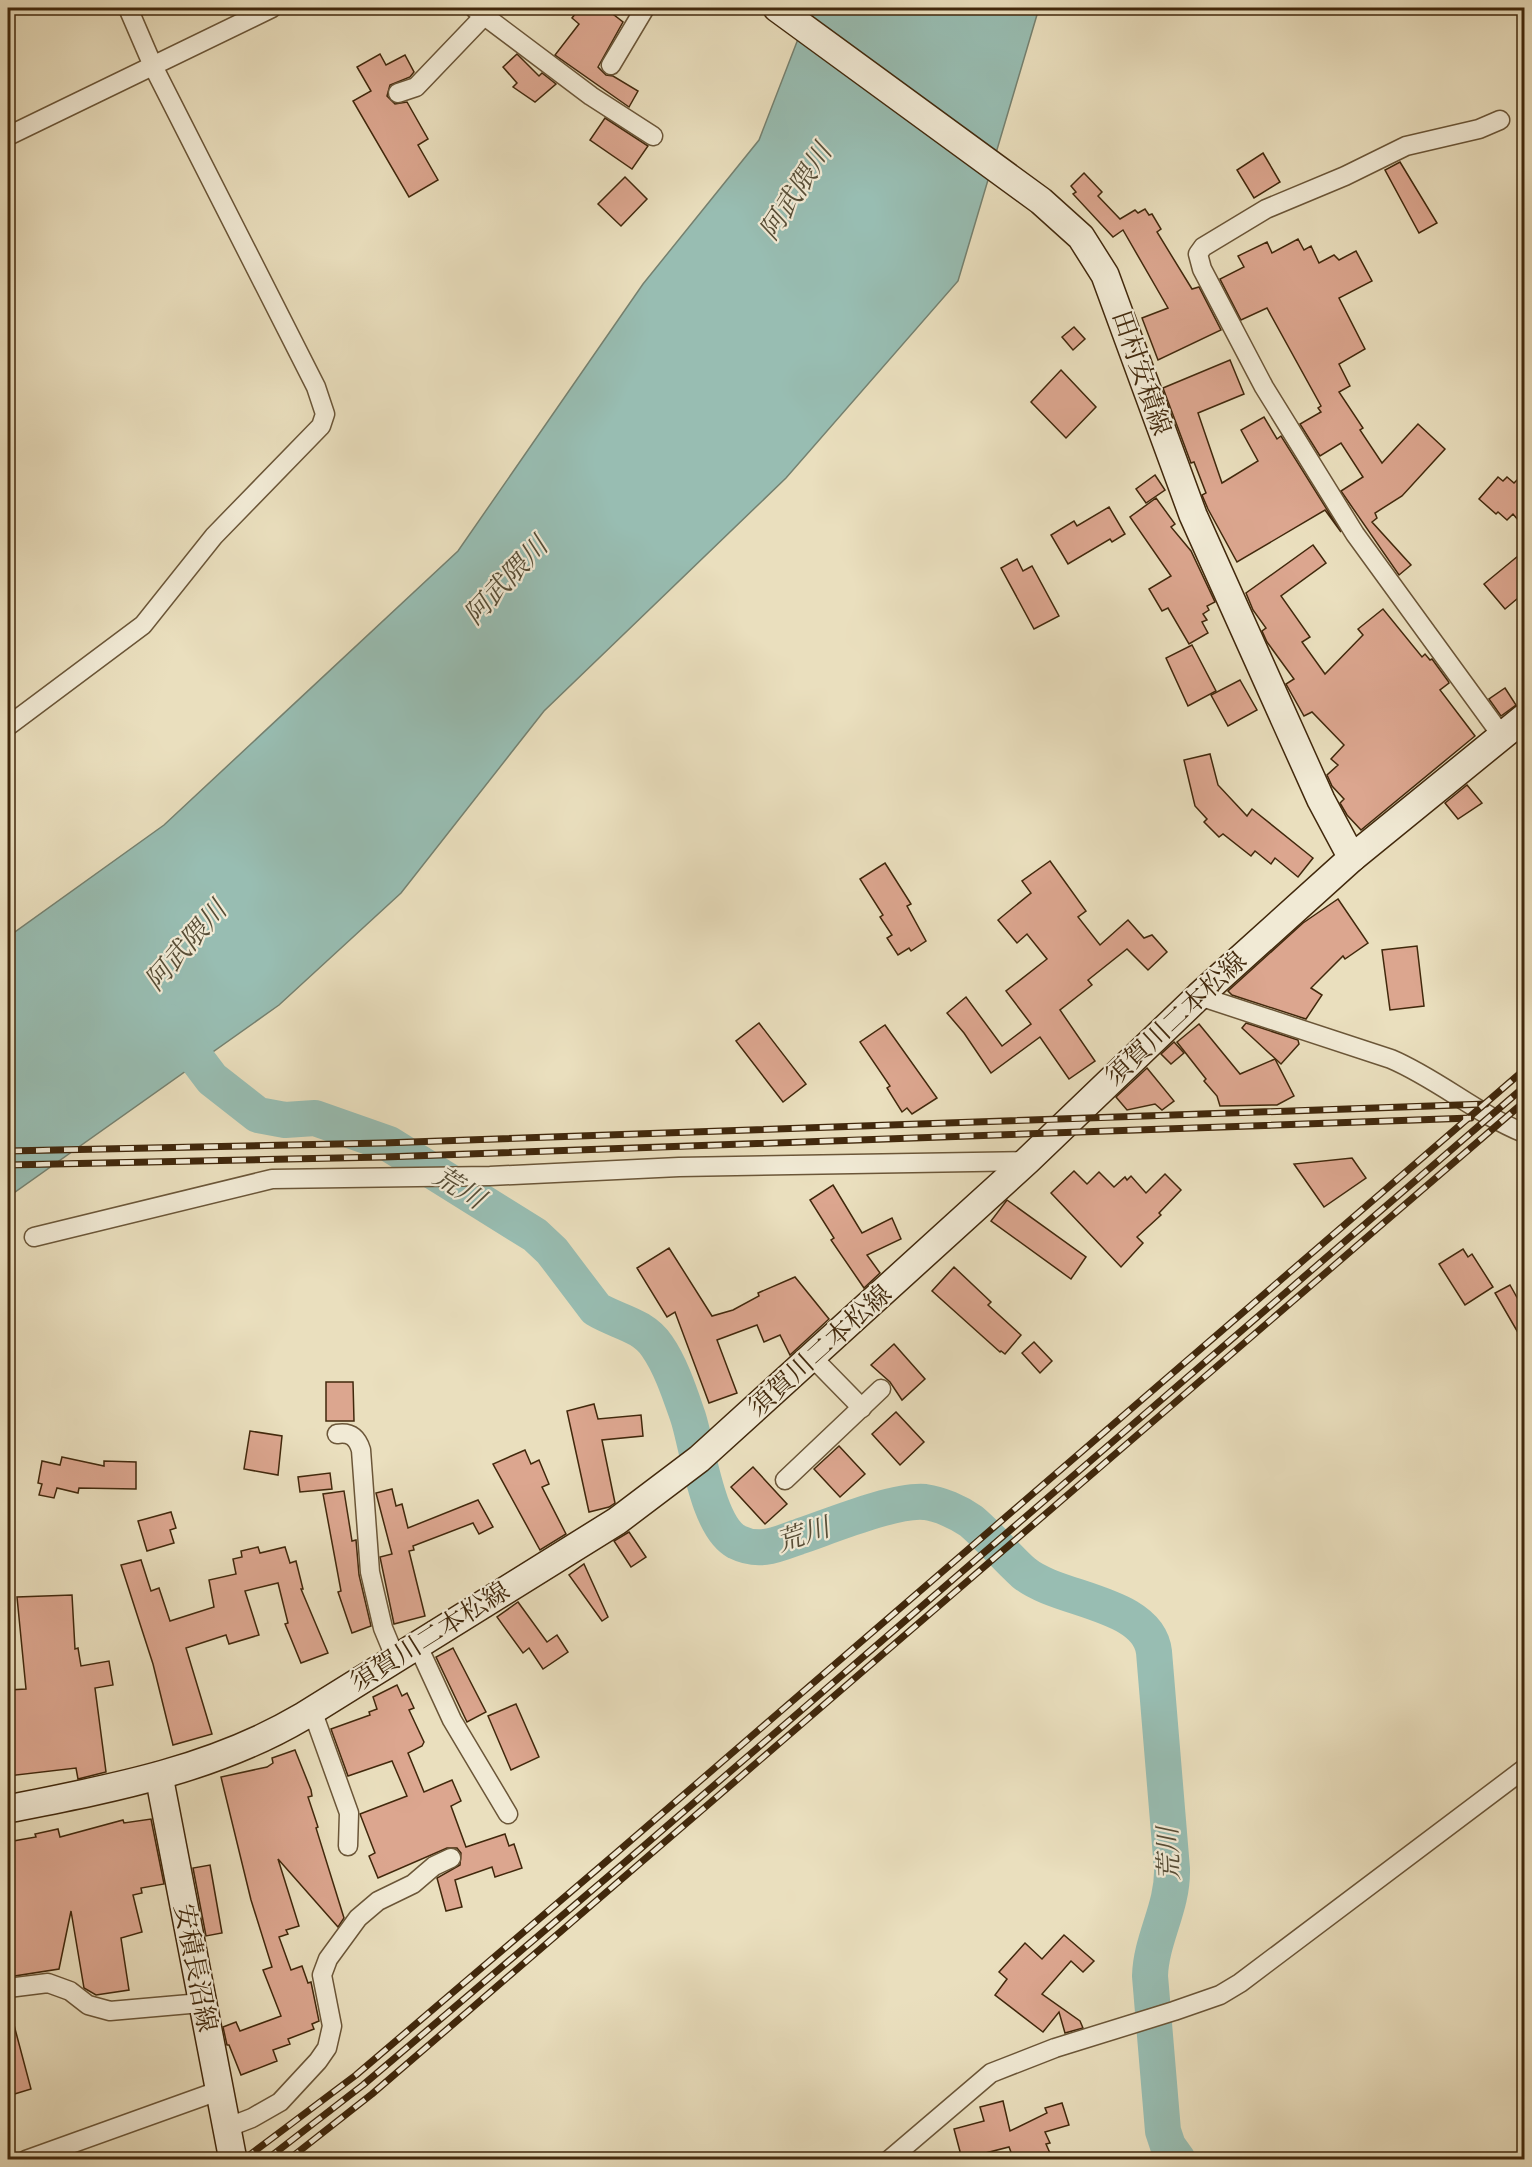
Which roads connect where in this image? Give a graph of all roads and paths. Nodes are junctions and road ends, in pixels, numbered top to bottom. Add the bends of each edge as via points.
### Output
1 (128, 8) edge
2 (272, 8) edge
3 (645, 8) edge
4 (777, 8) edge
5 (479, 12) edge
6 (612, 65) dead end
7 (153, 66) junction
8 (398, 93) dead end
9 (1500, 120) dead end
10 (8, 136) edge
11 (652, 136) dead end
12 (1524, 718) edge
13 (8, 726) edge
14 (1502, 736) junction
15 (1353, 858) junction
16 (1198, 996) junction
17 (1524, 1133) edge
18 (1027, 1161) junction
19 (34, 1237) dead end
20 (813, 1358) junction
21 (881, 1389) dead end
22 (862, 1408) junction
23 (337, 1434) dead end
24 (785, 1480) dead end
25 (406, 1651) junction
26 (312, 1710) junction
27 (1524, 1769) edge
28 (159, 1776) junction
29 (8, 1809) edge
30 (508, 1814) dead end
31 (348, 1846) dead end
32 (451, 1858) dead end
33 (8, 1988) edge
34 (201, 2003) junction
35 (218, 2091) junction
36 (226, 2128) junction
37 (26, 2160) edge
38 (233, 2160) edge
39 (890, 2160) edge

1 - 7 street
2 - 7 street
3 - 6 street
4 - 15 main road, 田村安積線 via 1012,179 1081,237 1105,274 1193,515 1321,800
5 - 8 street via 416,87
5 - 11 street via 582,90
7 - 10 street
7 - 13 street via 316,387 325,414 321,426 214,536 143,625
9 - 14 street via 1479,129 1406,146 1266,209 1203,247 1198,254 1264,387 1355,534
12 - 14 main road, 須賀川二本松線
14 - 15 main road, 須賀川二本松線
15 - 16 main road, 須賀川二本松線
16 - 17 street via 1414,1068 1458,1098
16 - 18 main road, 須賀川二本松線
18 - 19 street via 272,1179
18 - 20 main road, 須賀川二本松線
20 - 22 street
20 - 25 main road, 須賀川二本松線 via 699,1459 617,1521
21 - 22 street
22 - 24 street
23 - 25 street via 354,1437 361,1450 370,1572 383,1628
25 - 26 main road, 須賀川二本松線
25 - 30 street
26 - 28 main road, 須賀川二本松線 via 250,1746
26 - 31 street via 350,1813
27 - 39 street via 1240,1983 1174,2012 1055,2048 992,2073
28 - 29 main road, 須賀川二本松線
28 - 34 main road, 安積長沼線
32 - 36 street via 362,1914 328,1959 322,1975 332,2026 327,2048 279,2102
33 - 34 street via 48,1983 70,1991 88,2006 110,2011
34 - 35 main road, 安積長沼線
35 - 36 main road, 安積長沼線
35 - 37 street
36 - 38 main road, 安積長沼線

